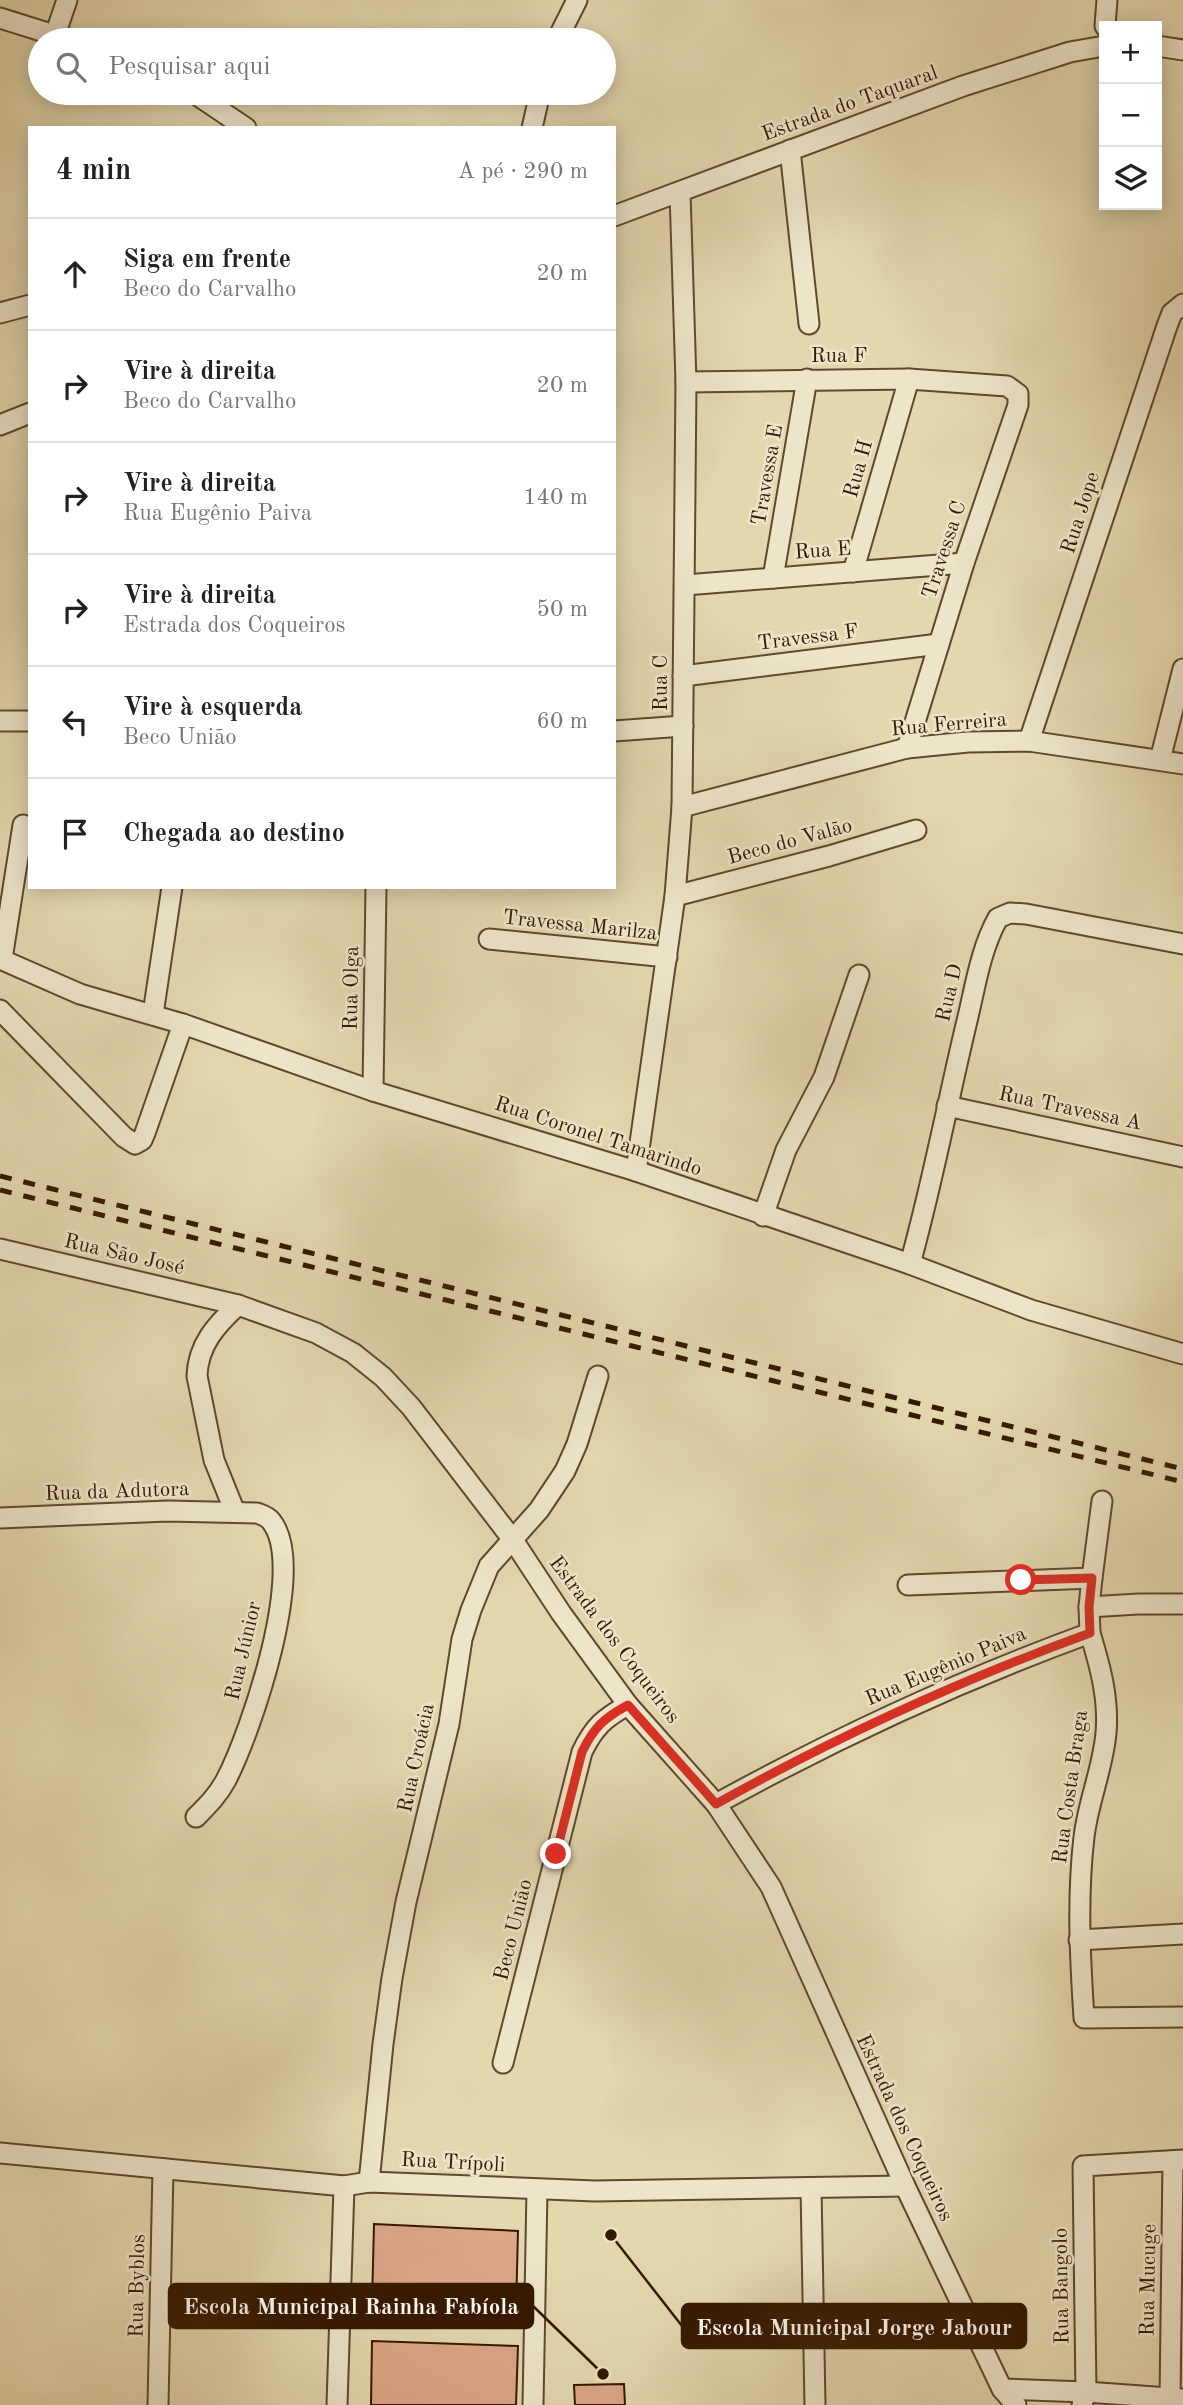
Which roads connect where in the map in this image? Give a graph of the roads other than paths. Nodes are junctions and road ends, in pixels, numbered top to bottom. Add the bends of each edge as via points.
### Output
1 (67, 0) edge
2 (573, 1) edge
3 (1103, 1) edge
4 (0, 18) edge
5 (1105, 21) edge
6 (31, 28) edge
7 (63, 28) edge
8 (562, 28) edge
9 (1099, 47) edge
10 (1162, 47) edge
11 (1183, 50) edge
12 (212, 105) edge
13 (537, 105) edge
14 (243, 126) edge
15 (532, 126) edge
16 (790, 150) junction
17 (680, 192) junction
18 (616, 215) edge
19 (1183, 304) edge
20 (28, 306) edge
21 (0, 313) edge
22 (809, 324) dead end
23 (807, 379) junction
24 (909, 379) junction
25 (686, 382) junction
26 (992, 385) joint
27 (28, 414) edge
28 (0, 425) edge
29 (964, 564) junction
30 (853, 572) junction
31 (773, 578) junction
32 (685, 585) junction
33 (939, 645) junction
34 (1183, 669) edge
35 (683, 676) junction
36 (0, 721) edge
37 (28, 721) edge
38 (683, 726) junction
39 (616, 731) edge
40 (1029, 741) junction
41 (907, 748) junction
42 (1160, 760) junction
43 (1183, 764) edge
44 (682, 807) junction
45 (23, 825) dead end
46 (916, 830) dead end
47 (172, 889) edge
48 (376, 889) edge
49 (675, 896) junction
50 (489, 939) dead end
51 (1183, 944) edge
52 (667, 957) junction
53 (1, 959) edge
54 (859, 975) dead end
55 (0, 1010) edge
56 (153, 1014) junction
57 (183, 1024) junction
58 (373, 1091) junction
59 (947, 1105) junction
60 (1183, 1157) edge
61 (636, 1171) junction
62 (763, 1216) junction
63 (0, 1249) edge
64 (910, 1264) junction
65 (238, 1305) junction
66 (1183, 1354) edge
67 (598, 1376) dead end
68 (1102, 1501) dead end
69 (235, 1512) junction
70 (0, 1518) edge
71 (513, 1540) junction
72 (1092, 1578) junction
73 (908, 1585) dead end
74 (1183, 1605) edge
75 (1089, 1607) junction
76 (1090, 1633) junction
77 (628, 1705) junction
78 (716, 1804) junction
79 (196, 1817) dead end
80 (1183, 1934) edge
81 (1079, 1940) junction
82 (1183, 2017) edge
83 (503, 2063) dead end
84 (0, 2153) edge
85 (1178, 2161) edge
86 (163, 2169) junction
87 (369, 2182) junction
88 (344, 2186) junction
89 (905, 2186) junction
90 (811, 2188) junction
91 (537, 2190) junction
92 (1002, 2397) edge
93 (1084, 2398) edge
94 (1176, 2399) edge
95 (158, 2405) edge
96 (337, 2405) edge
97 (533, 2405) edge
98 (815, 2405) edge
99 (1016, 2405) edge

1 - 7 street
2 - 8 street
3 - 5 street
4 - 6 street
9 - 16 street, Estrada do Taquaral via 963,86
10 - 11 street
12 - 14 street
13 - 15 street
16 - 17 street, Estrada do Taquaral
16 - 22 street
17 - 18 street, Estrada do Taquaral
17 - 25 street, Rua C
19 - 40 street, Rua Jope via 1172,313 1167,326
20 - 21 street
23 - 24 street, Rua F
23 - 25 street, Rua F
23 - 31 street, Travessa E
24 - 26 street, Rua F
24 - 30 street, Rua H
25 - 32 street, Rua C
26 - 29 street, Travessa C via 1013,388 1017,405
27 - 28 street
29 - 30 street, Rua E
29 - 33 street, Travessa C
30 - 31 street, Rua E
31 - 32 street, Rua E
32 - 35 street, Rua C
33 - 35 street, Travessa F
33 - 41 street, Travessa C
34 - 42 street
35 - 38 street, Rua C
36 - 37 street
38 - 39 street
38 - 44 street, Rua C
40 - 41 street, Rua Ferreira
40 - 42 street, Rua Ferreira
41 - 44 street, Rua Ferreira
42 - 43 street, Rua Ferreira
44 - 49 street, Rua C
45 - 53 street
46 - 49 street, Beco do Valão
47 - 56 street
48 - 58 street, Rua Olga
49 - 52 street, Rua C
50 - 52 street, Travessa Marilza
51 - 59 street, Rua D via 1026,914 998,918 984,950
52 - 61 street, Rua C
53 - 56 street, Rua Coronel Tamarindo via 80,994
54 - 62 street via 824,1077 786,1150
55 - 57 street via 135,1144 142,1140 150,1121
56 - 57 street, Rua Coronel Tamarindo
57 - 58 street, Rua Coronel Tamarindo
58 - 61 street, Rua Coronel Tamarindo
59 - 60 street, Rua Travessa A
59 - 64 street, Rua D
61 - 62 street, Rua Coronel Tamarindo
62 - 64 street, Rua Coronel Tamarindo
63 - 65 street, Rua São José
64 - 66 street, Rua Coronel Tamarindo via 1031,1310
65 - 69 street via 208,1338 197,1376 214,1460
65 - 71 street, Estrada dos Coqueiros via 316,1333 353,1353 383,1377
67 - 71 street, Rua Croácia via 565,1471
68 - 72 street
69 - 70 street, Rua da Adutora
69 - 79 street, Rua Júnior via 268,1518 278,1533 279,1607 262,1689 238,1753 214,1800
71 - 77 street, Estrada dos Coqueiros
71 - 87 street, Rua Croácia via 489,1566 462,1639 449,1724 395,1965
72 - 73 street
72 - 75 street
74 - 75 street
75 - 76 street
76 - 78 street, Rua Eugênio Paiva via 852,1732
76 - 81 street, Rua Costa Braga via 1104,1688 1106,1734 1084,1834
77 - 78 street, Estrada dos Coqueiros
77 - 83 street, Beco União via 605,1718 582,1752
78 - 89 street, Estrada dos Coqueiros via 771,1887
80 - 81 street
81 - 82 street, Rua Costa Braga via 1084,2018
84 - 86 street, Rua Trípoli
85 - 93 street, Rua Bangolo via 1083,2166
85 - 94 street, Rua Mucuge
86 - 88 street, Rua Trípoli
86 - 95 street, Rua Byblos
87 - 88 street, Rua Trípoli
87 - 91 street, Rua Trípoli
88 - 96 street
89 - 90 street, Rua Trípoli
89 - 92 street, Estrada dos Coqueiros
90 - 91 street, Rua Trípoli
90 - 98 street
91 - 97 street
92 - 93 street
92 - 99 street, Estrada dos Coqueiros
93 - 94 street

